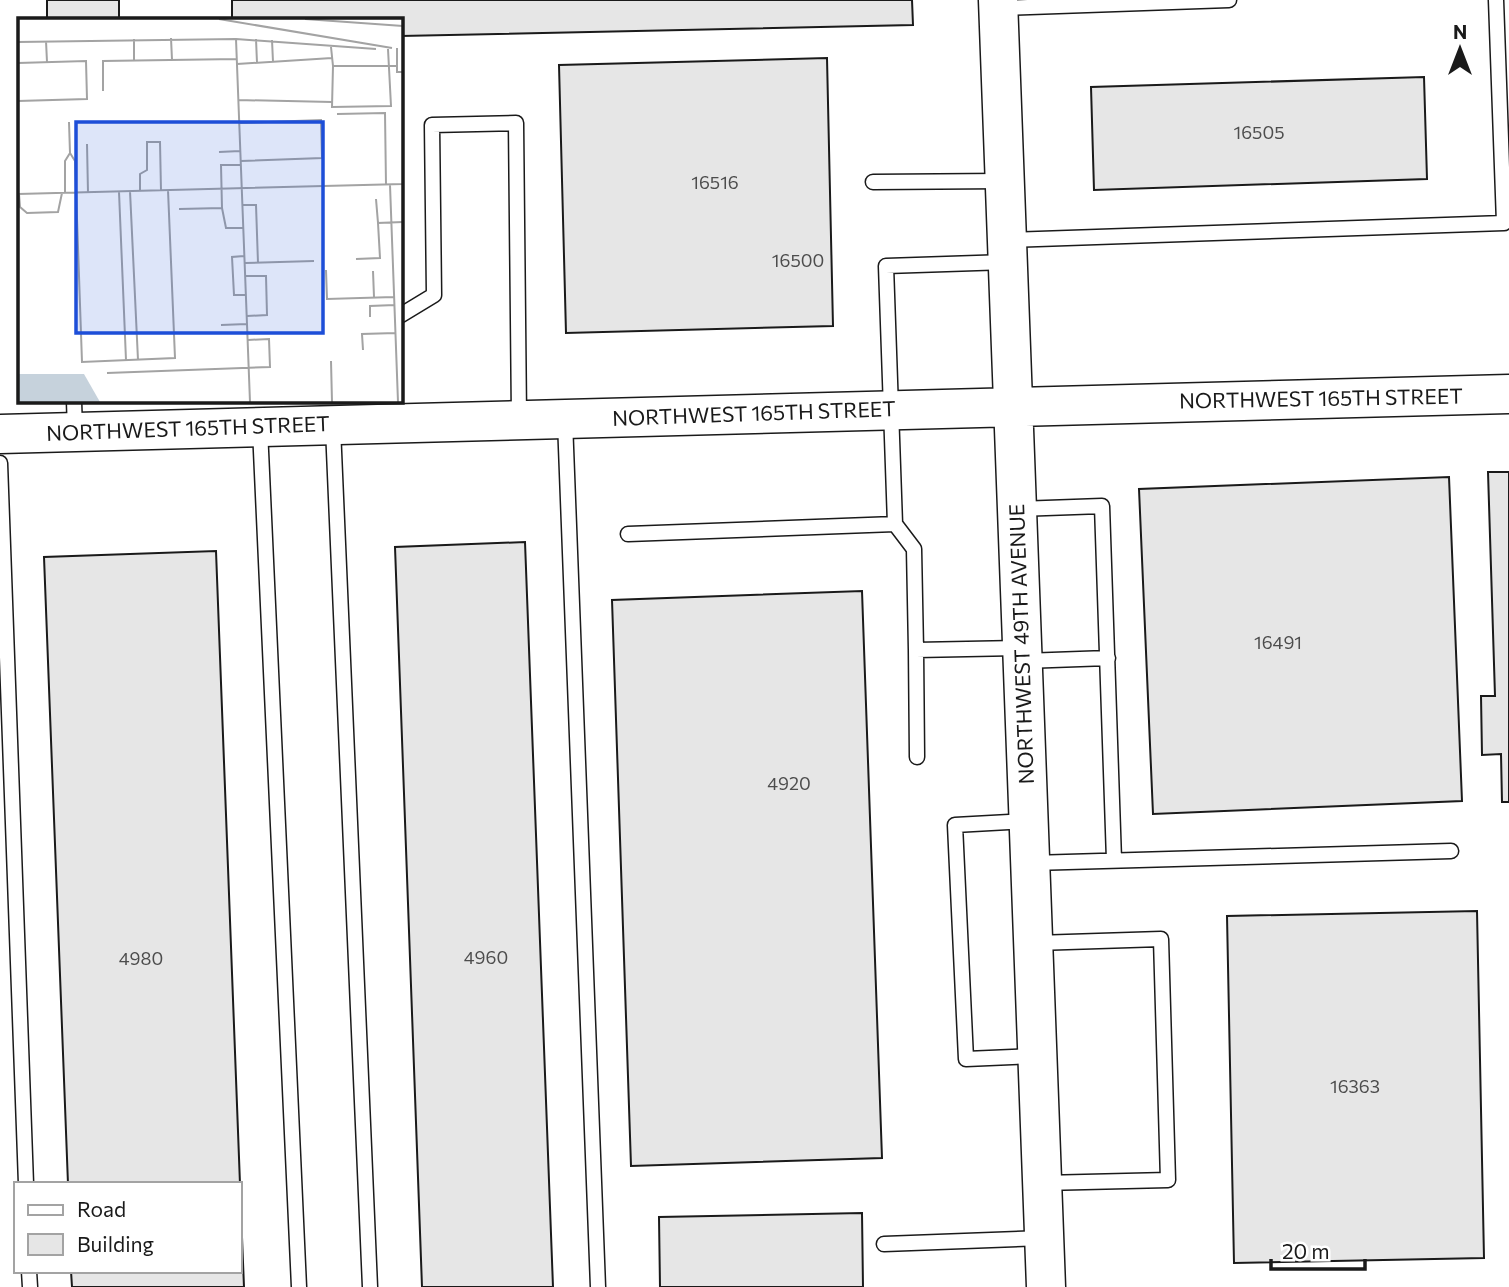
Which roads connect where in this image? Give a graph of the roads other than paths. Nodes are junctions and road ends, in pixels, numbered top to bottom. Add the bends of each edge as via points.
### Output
1 (1229, 0) edge
2 (1496, 0) edge
3 (999, 4) edge
4 (1005, 181) junction
5 (873, 182) dead end
6 (1007, 251) junction
7 (402, 314) edge
8 (1509, 394) edge
9 (1013, 407) junction
10 (890, 411) junction
11 (74, 417) edge
12 (565, 419) junction
13 (519, 420) junction
14 (333, 426) junction
15 (260, 428) junction
16 (0, 434) edge
17 (0, 463) edge
18 (1017, 509) junction
19 (895, 524) junction
20 (628, 534) dead end
21 (916, 650) junction
22 (1022, 654) junction
23 (1108, 658) junction
24 (917, 757) dead end
25 (1028, 821) junction
26 (1451, 850) dead end
27 (1114, 860) junction
28 (1030, 863) junction
29 (1033, 943) junction
30 (1037, 1056) junction
31 (26, 1182) edge
32 (1042, 1183) junction
33 (1044, 1237) junction
34 (884, 1244) dead end
35 (299, 1287) edge
36 (370, 1287) edge
37 (598, 1287) edge
38 (1046, 1287) edge

1 - 3 lane
2 - 6 lane via 1504,222
3 - 4 street, NORTHWEST 49TH AVENUE
4 - 5 lane
4 - 6 street, NORTHWEST 49TH AVENUE
6 - 9 street, NORTHWEST 49TH AVENUE
6 - 10 lane via 886,266
7 - 13 lane via 434,295 432,125 516,123
8 - 9 street, NORTHWEST 165TH STREET
9 - 10 street, NORTHWEST 165TH STREET
9 - 18 street, NORTHWEST 49TH AVENUE
10 - 12 street, NORTHWEST 165TH STREET
10 - 19 lane
11 - 15 street, NORTHWEST 165TH STREET
11 - 16 street, NORTHWEST 165TH STREET
12 - 13 street, NORTHWEST 165TH STREET
12 - 37 lane
13 - 14 street, NORTHWEST 165TH STREET via 390,418
14 - 15 street, NORTHWEST 165TH STREET
14 - 36 lane
15 - 35 lane
17 - 31 lane
18 - 22 street, NORTHWEST 49TH AVENUE
18 - 23 lane via 1102,506
19 - 20 lane
19 - 21 lane via 914,549
21 - 22 lane
21 - 24 lane
22 - 23 lane
22 - 25 street, NORTHWEST 49TH AVENUE
23 - 27 lane
25 - 28 street, NORTHWEST 49TH AVENUE
25 - 30 lane via 956,825 966,1059
26 - 27 lane
27 - 28 lane
28 - 29 street, NORTHWEST 49TH AVENUE
29 - 30 street, NORTHWEST 49TH AVENUE
29 - 32 lane via 1161,939 1168,1180
30 - 32 street, NORTHWEST 49TH AVENUE
32 - 33 street, NORTHWEST 49TH AVENUE
33 - 34 lane
33 - 38 street, NORTHWEST 49TH AVENUE

